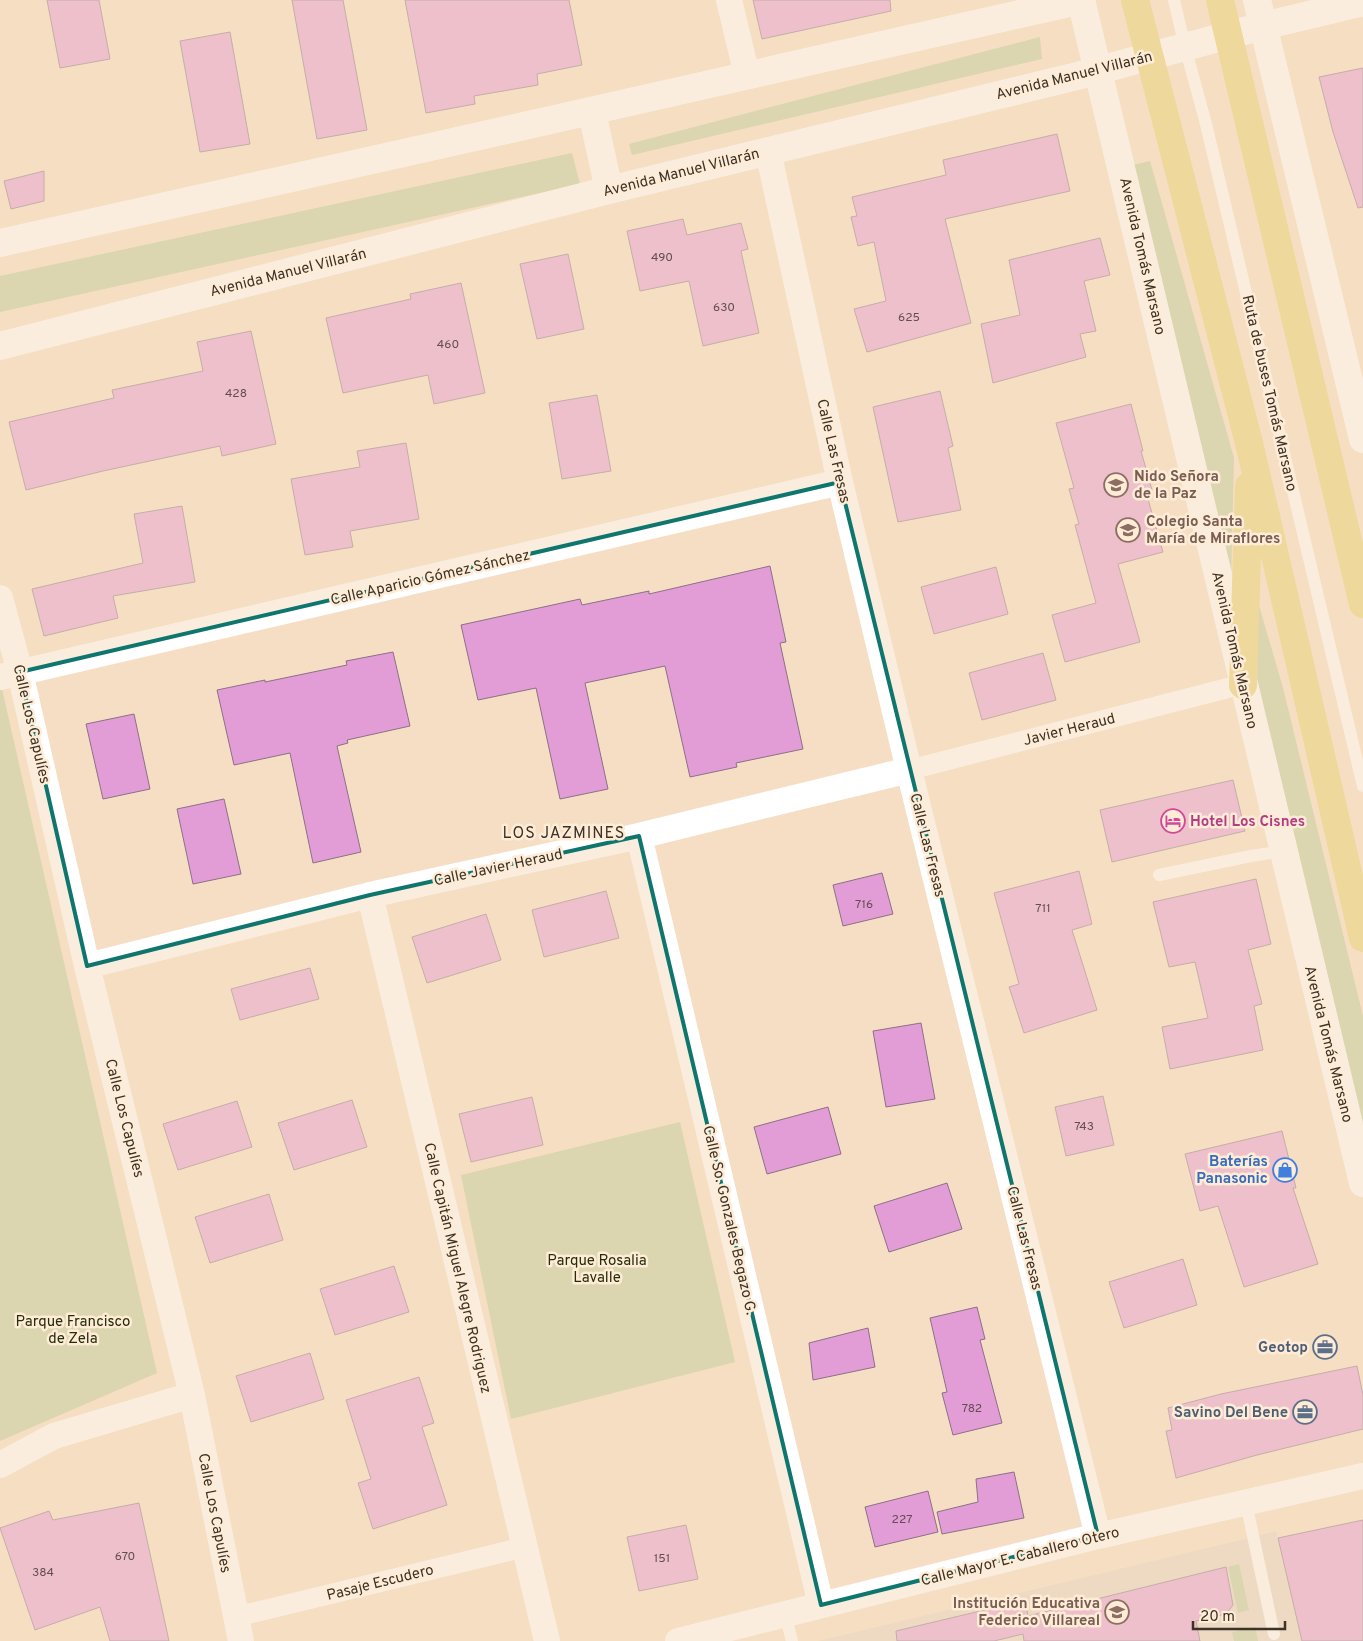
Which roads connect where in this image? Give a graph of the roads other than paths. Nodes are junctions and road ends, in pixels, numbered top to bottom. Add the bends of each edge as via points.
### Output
1 (729, 0) edge
2 (1081, 0) edge
3 (1135, 0) edge
4 (1174, 0) edge
5 (1220, 0) edge
6 (1257, 0) edge
7 (1363, 2) edge
8 (1263, 26) junction
9 (1228, 36) junction
10 (1185, 46) junction
11 (1148, 56) junction
12 (1099, 70) junction
13 (747, 75) junction
14 (592, 112) junction
15 (768, 151) junction
16 (609, 190) junction
17 (0, 243) edge
18 (0, 346) edge
19 (1363, 439) edge
20 (1250, 447) junction
21 (840, 482) junction
22 (0, 598) edge
23 (1363, 604) edge
24 (10, 675) edge
25 (1236, 686) junction
26 (909, 770) junction
27 (1363, 786) edge
28 (639, 836) junction
29 (1283, 851) junction
30 (1159, 876) dead end
31 (370, 895) junction
32 (1363, 938) edge
33 (88, 966) junction
34 (1363, 1183) edge
35 (192, 1395) junction
36 (0, 1466) edge
37 (1363, 1476) edge
38 (1246, 1503) junction
39 (1098, 1536) junction
40 (525, 1547) junction
41 (821, 1605) junction
42 (785, 1614) junction
43 (238, 1629) edge
44 (1274, 1634) dead end
45 (547, 1641) edge
46 (678, 1641) edge
47 (792, 1641) edge

1 - 13 street
2 - 12 main road, Avenida Tomás Marsano
2 - 13 main road
3 - 11 main road
4 - 10 lane, Ruta de buses Tomás Marsano
5 - 9 main road
6 - 8 main road
7 - 8 main road, Avenida Manuel Villarán
8 - 9 main road, Avenida Manuel Villarán
8 - 19 main road
9 - 10 main road, Avenida Manuel Villarán
9 - 23 main road
10 - 11 main road, Avenida Manuel Villarán
10 - 27 lane, Ruta de buses Tomás Marsano
11 - 12 main road, Avenida Manuel Villarán
11 - 20 main road
12 - 15 main road, Avenida Manuel Villarán
12 - 25 main road, Avenida Tomás Marsano
13 - 14 main road
14 - 16 main road
14 - 17 main road
15 - 16 main road, Avenida Manuel Villarán
15 - 21 street, Calle Las Fresas
16 - 18 main road, Avenida Manuel Villarán
20 - 25 main road
20 - 32 main road
21 - 24 street, Calle Aparicio Gómez Sánchez
21 - 26 street, Calle Las Fresas
22 - 24 street, Calle Los Capulíes
24 - 33 street, Calle Los Capulíes
25 - 26 street, Javier Heraud
25 - 29 main road, Avenida Tomás Marsano
26 - 28 street, Calle Javier Heraud
26 - 39 street, Calle Las Fresas
28 - 31 street, Calle Javier Heraud
28 - 41 street, Calle So. Gonzales Begazo G.
29 - 30 lane
29 - 34 main road, Avenida Tomás Marsano
31 - 33 street, Calle Javier Heraud
31 - 40 street, Calle Capitán Miguel Alegre Rodriguez
33 - 35 street, Calle Los Capulíes
35 - 36 street via 54,1436
35 - 43 street, Calle Los Capulíes
37 - 38 street, Calle Mayor E. Caballero Otero
38 - 39 street, Calle Mayor E. Caballero Otero
38 - 44 lane
39 - 41 street, Calle Mayor E. Caballero Otero
40 - 43 street, Pasaje Escudero
40 - 45 street, Calle Capitán Miguel Alegre Rodriguez
41 - 42 street, Calle Mayor E. Caballero Otero
42 - 46 street, Calle Mayor E. Caballero Otero
42 - 47 lane

